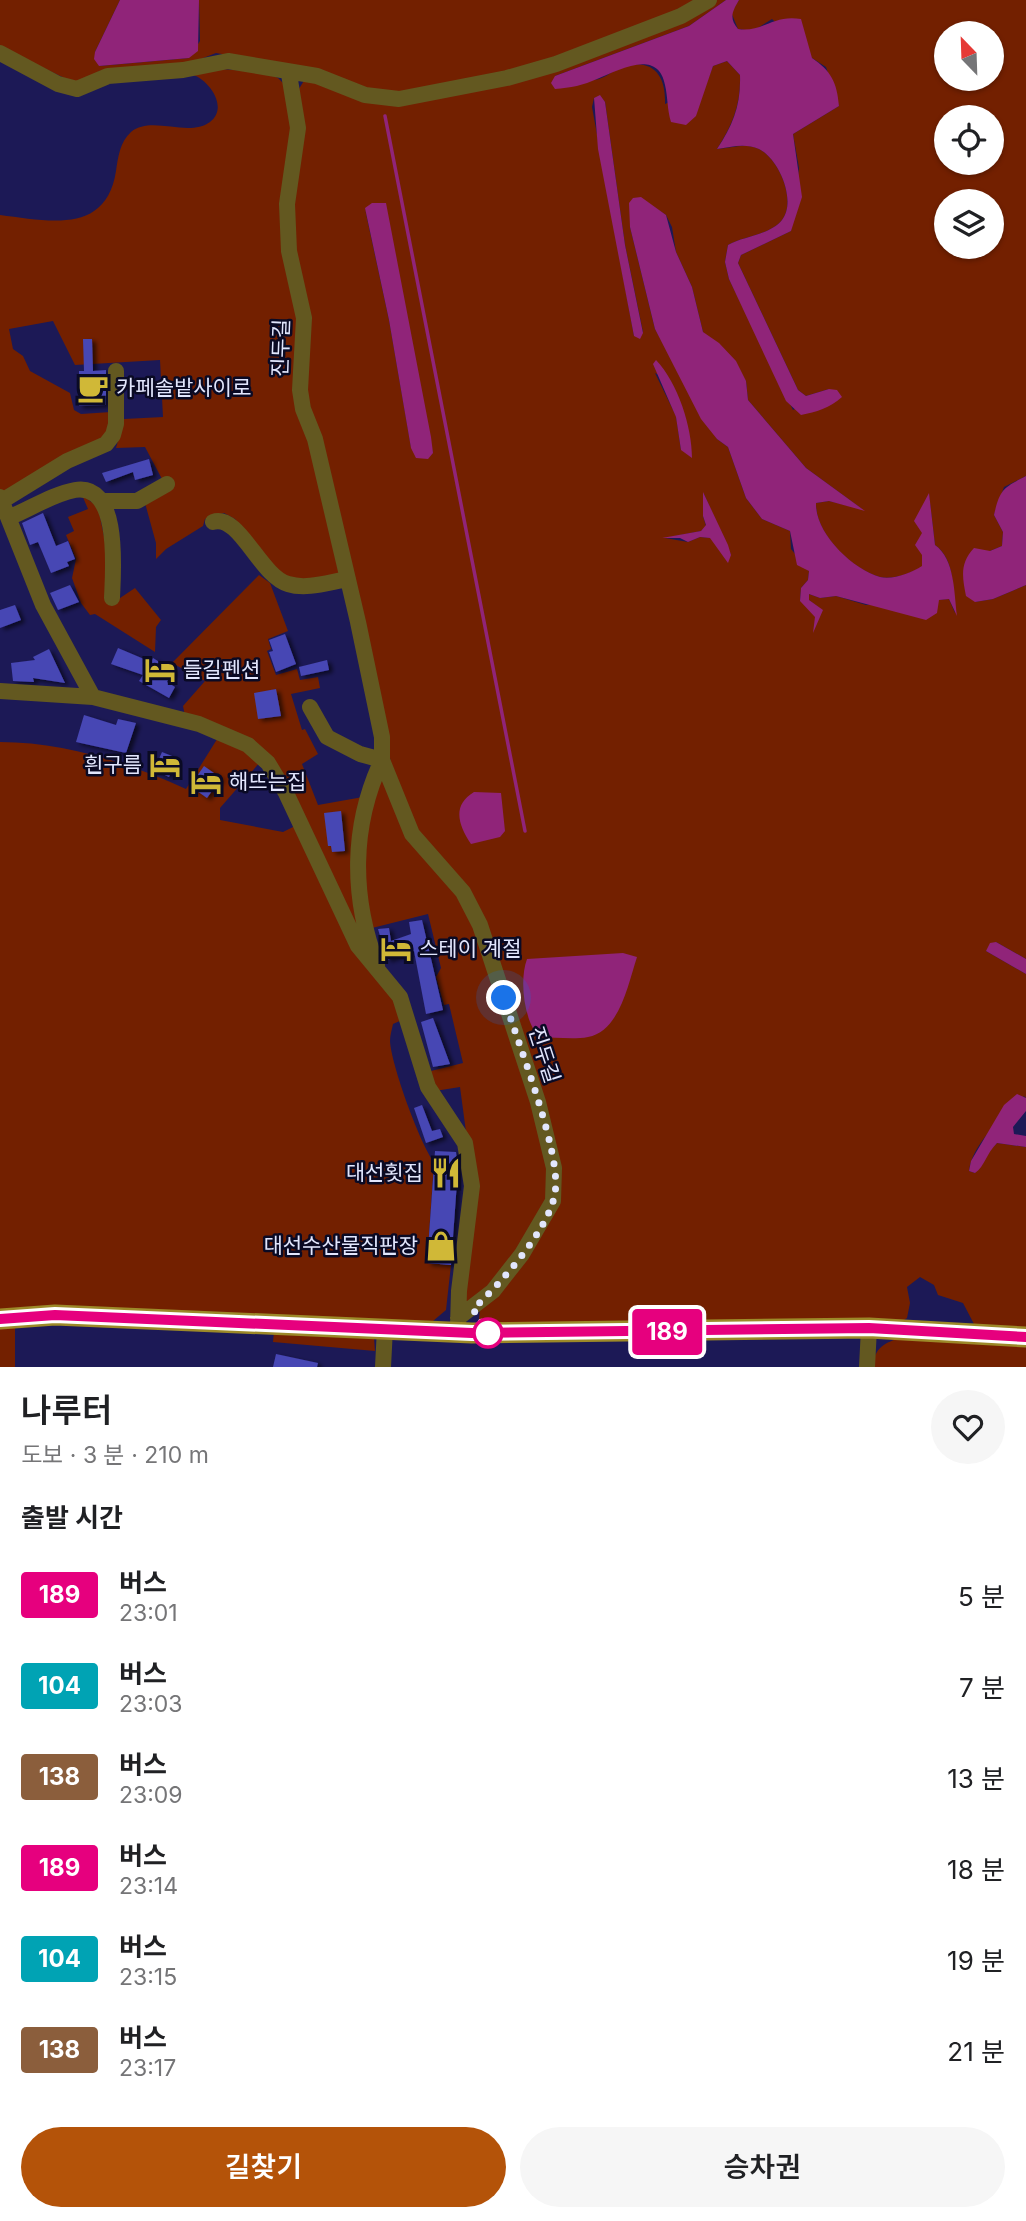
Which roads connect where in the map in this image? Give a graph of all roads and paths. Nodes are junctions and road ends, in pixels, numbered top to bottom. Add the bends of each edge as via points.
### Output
1 (709, 0) edge
2 (0, 53) edge
3 (289, 74) junction
4 (116, 371) dead end
5 (167, 484) dead end
6 (1, 499) edge
7 (101, 501) junction
8 (10, 517) junction
9 (213, 523) dead end
10 (348, 579) junction
11 (112, 598) dead end
12 (0, 691) edge
13 (93, 698) junction
14 (310, 707) dead end
15 (382, 760) junction
16 (382, 977) junction
17 (0, 1319) edge
18 (458, 1325) junction
19 (385, 1328) junction
20 (869, 1328) junction
21 (1026, 1337) edge
22 (383, 1367) edge
23 (867, 1367) edge

1 - 3 street via 681,16 556,64 420,96 378,98 317,76
2 - 3 street via 58,84 78,89 108,76 228,61
3 - 10 street, 진두길 via 298,128 287,204 289,251 304,318 300,390
4 - 6 street via 116,424 106,444
5 - 7 street via 137,502
6 - 8 street
7 - 8 street via 77,490
7 - 11 street via 115,548
8 - 13 street via 43,605
9 - 10 street via 230,523 282,582 299,586
10 - 15 street, 진두길 via 382,737
12 - 13 street, 진두길
13 - 16 street, 진두길 via 220,731 259,753 286,793 358,946
14 - 15 street via 327,737
15 - 16 street, 진두길 via 360,826 358,874 361,913
15 - 18 street, 진두길 via 412,834 463,892 476,916 538,1102 554,1168 553,1201 522,1254
16 - 18 street, 진두길 via 400,997 428,1087 461,1135 469,1161 472,1186
17 - 19 main road via 55,1315
18 - 19 main road
18 - 20 main road
19 - 22 street
20 - 21 main road
20 - 23 street

